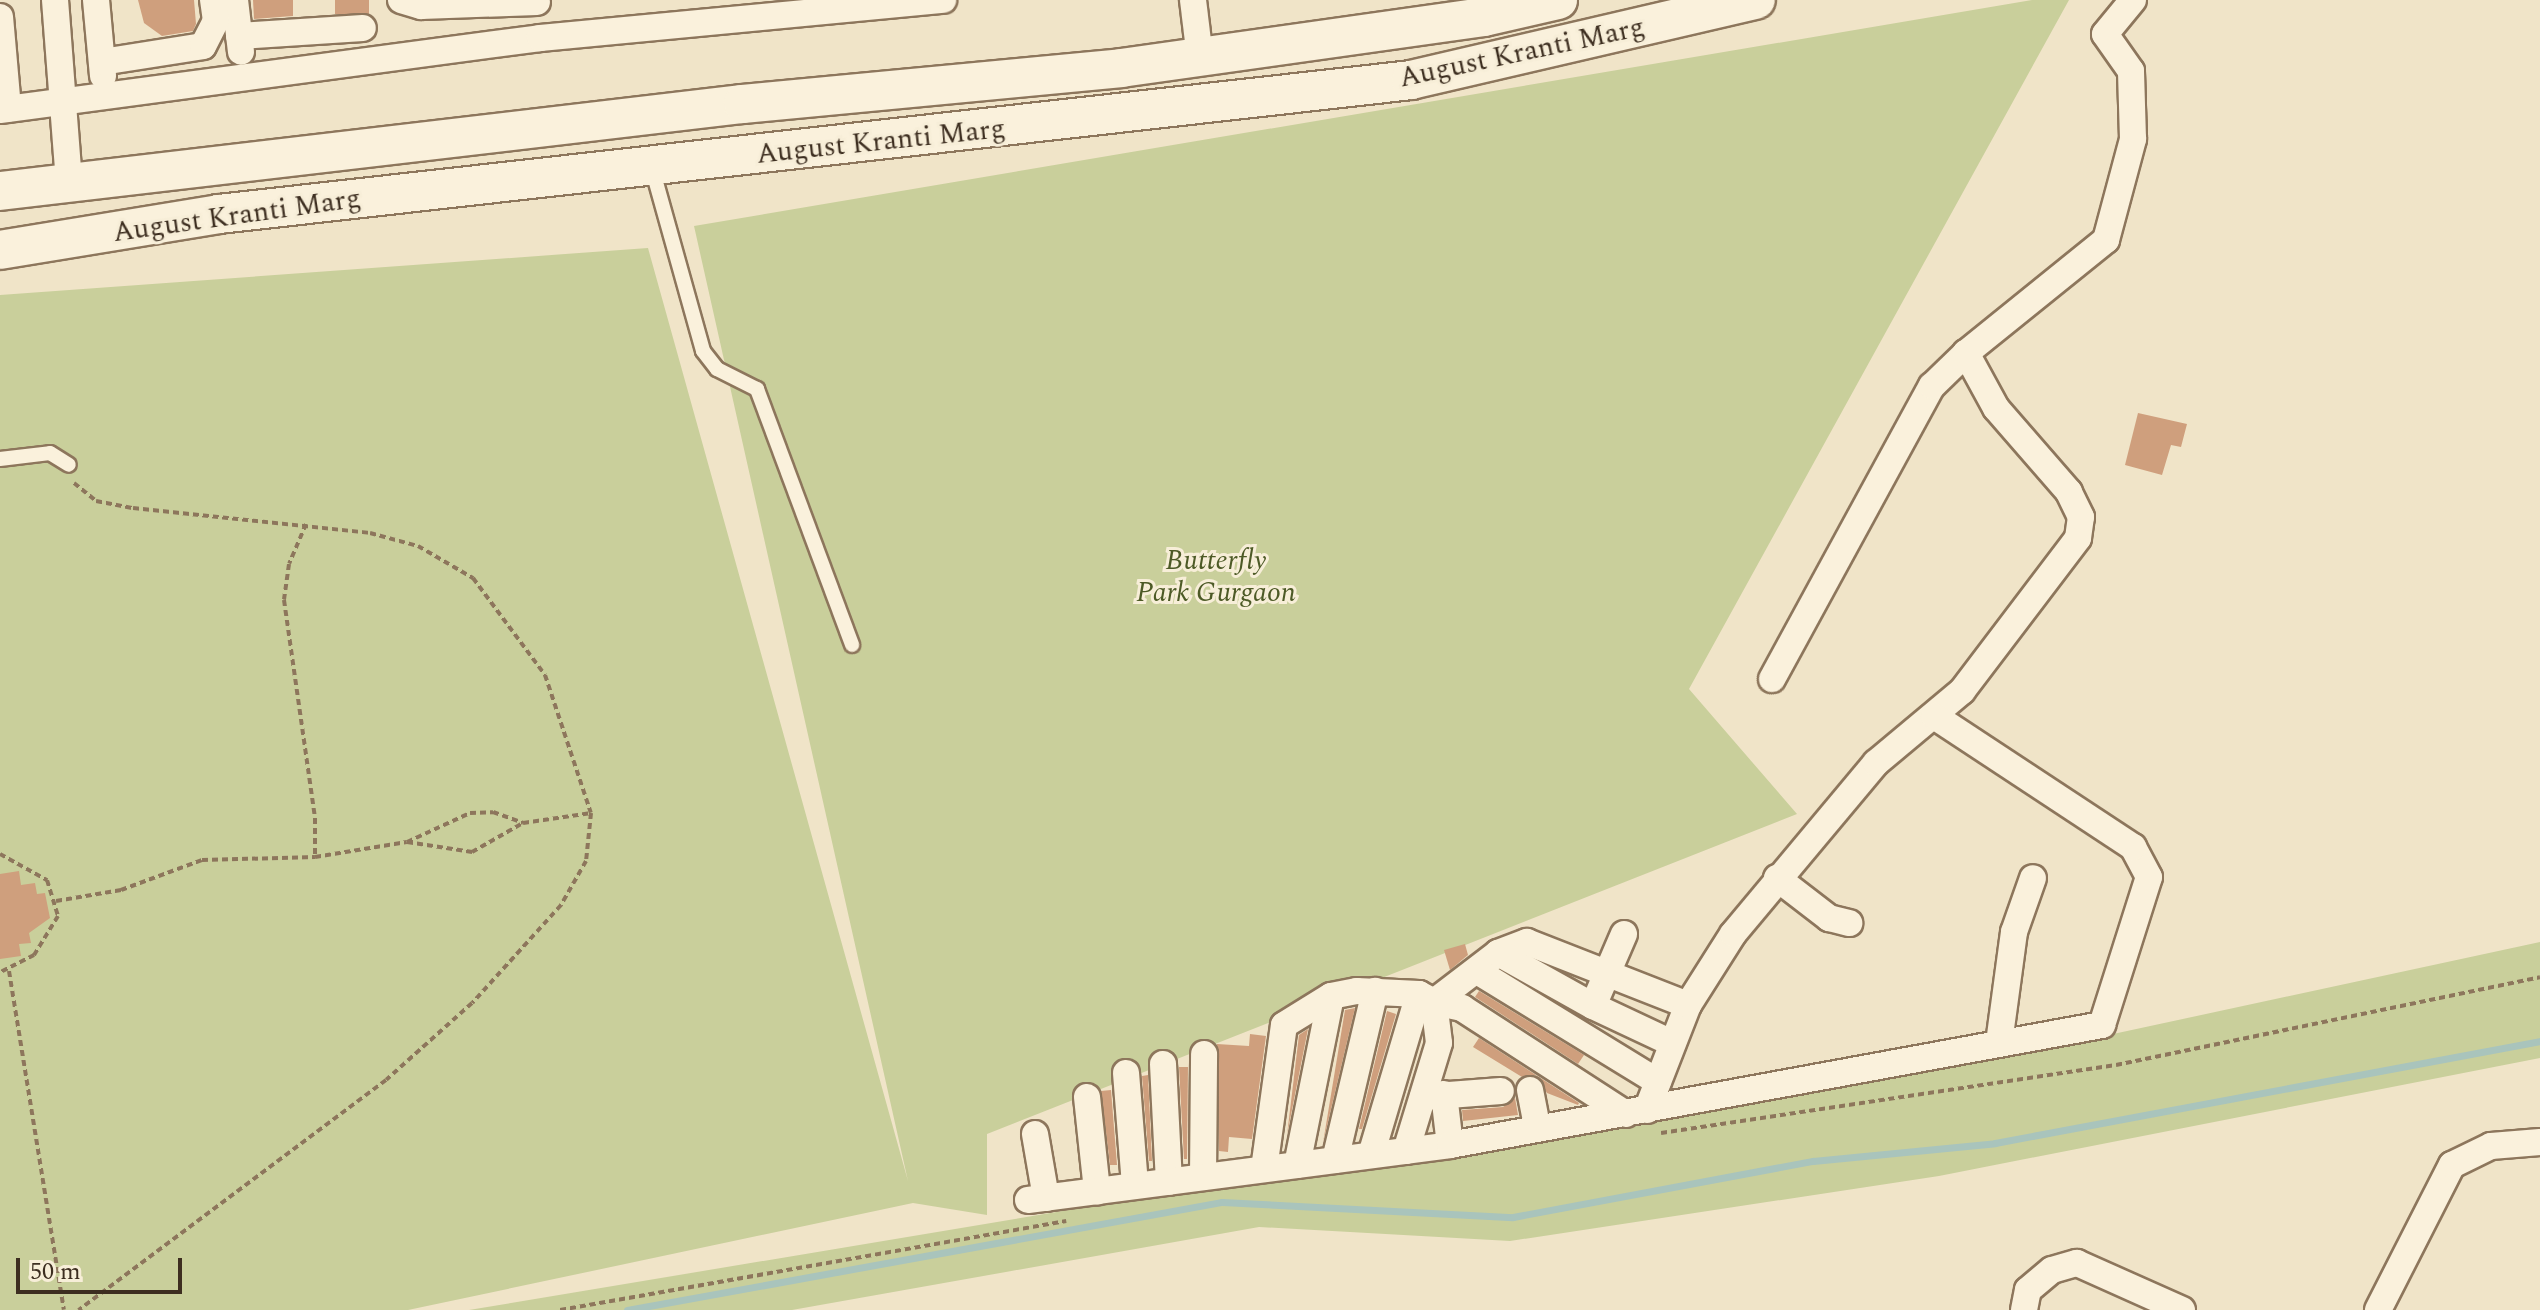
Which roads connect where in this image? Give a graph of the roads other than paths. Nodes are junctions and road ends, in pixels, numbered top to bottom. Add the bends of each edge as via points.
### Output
1 (55, 0) edge
2 (96, 0) edge
3 (213, 0) edge
4 (235, 0) edge
5 (401, 0) edge
6 (943, 0) edge
7 (1193, 0) edge
8 (1557, 0) edge
9 (1756, 0) edge
10 (2133, 0) edge
11 (537, 1) edge
12 (844, 4) edge
13 (689, 12) edge
14 (0, 17) edge
15 (363, 28) dead end
16 (239, 36) junction
17 (540, 38) junction
18 (1200, 58) junction
19 (2, 62) edge
20 (102, 62) junction
21 (243, 74) junction
22 (106, 93) junction
23 (67, 102) junction
24 (4, 109) edge
25 (621, 118) junction
26 (639, 169) junction
27 (69, 183) junction
28 (0, 191) edge
29 (0, 250) edge
30 (1966, 353) junction
31 (0, 459) edge
32 (69, 465) road end
33 (852, 645) dead end
34 (1772, 679) dead end
35 (1934, 716) junction
36 (1777, 878) junction
37 (2033, 878) dead end
38 (1849, 923) dead end
39 (1624, 934) dead end
40 (1498, 953) junction
41 (1477, 971) junction
42 (1606, 974) junction
43 (1375, 991) junction
44 (1331, 996) junction
45 (1426, 998) junction
46 (1688, 1005) junction
47 (1593, 1006) junction
48 (1672, 1043) junction
49 (1999, 1043) junction
50 (1204, 1054) dead end
51 (1163, 1064) dead end
52 (1126, 1073) dead end
53 (1658, 1082) junction
54 (1530, 1090) dead end
55 (1501, 1091) dead end
56 (1433, 1096) junction
57 (1087, 1097) dead end
58 (1636, 1112) junction
59 (1537, 1127) junction
60 (1035, 1134) dead end
61 (2540, 1142) edge
62 (1450, 1145) junction
63 (1406, 1151) junction
64 (1371, 1155) junction
65 (1335, 1160) junction
66 (1297, 1165) junction
67 (1264, 1169) junction
68 (1203, 1177) junction
69 (1169, 1182) junction
70 (1135, 1186) junction
71 (1097, 1191) junction
72 (2024, 1310) edge
73 (2182, 1310) edge
74 (2378, 1310) edge

1 - 23 street
2 - 20 street
3 - 20 street via 216,21 203,46
4 - 16 street
5 - 11 street via 421,6
6 - 12 street
7 - 18 street
8 - 18 main road, August Kranti Marg via 1484,17
9 - 26 main road, August Kranti Marg via 1411,80
10 - 30 street via 2105,34 2131,71 2133,139 2106,240
11 - 17 street
12 - 13 street
13 - 17 street
14 - 19 street
15 - 16 street
16 - 21 street
17 - 21 street via 401,61
18 - 25 main road, August Kranti Marg
19 - 24 street
20 - 22 street
21 - 22 street
22 - 23 street
23 - 24 street
23 - 27 street
25 - 26 main road
25 - 27 main road, August Kranti Marg
26 - 29 main road, August Kranti Marg via 219,214
26 - 33 lane via 703,351 717,369 757,389
27 - 28 main road, August Kranti Marg
30 - 34 street via 1932,386
30 - 35 street via 1996,408 2069,492 2081,517 2078,538 1962,691
31 - 32 lane via 50,453
35 - 36 street via 1876,763
35 - 49 street via 2133,847 2149,877 2102,1025
36 - 38 street via 1829,918
36 - 46 street
37 - 49 street via 2014,932
39 - 42 street
40 - 41 street
40 - 42 street via 1527,942
40 - 47 street
41 - 45 street
41 - 53 street
42 - 46 street
42 - 47 street
43 - 44 street
43 - 45 street
43 - 65 street
44 - 66 street
44 - 67 street via 1288,1018 1279,1035
45 - 56 street via 1439,1043
45 - 58 street via 1462,1008
45 - 64 street
46 - 48 street
47 - 48 street
48 - 53 street
49 - 58 street
50 - 68 street
51 - 69 street
52 - 70 street
53 - 58 street
54 - 59 street
55 - 56 street
56 - 62 street
56 - 63 street
57 - 71 street
58 - 59 street
59 - 62 street
60 - 71 street via 1037,1199
61 - 74 street via 2491,1146 2452,1165
62 - 63 street
63 - 64 street
64 - 65 street
65 - 66 street
66 - 67 street
67 - 68 street
68 - 69 street
69 - 70 street
70 - 71 street
72 - 73 street via 2028,1290 2052,1270 2077,1263

